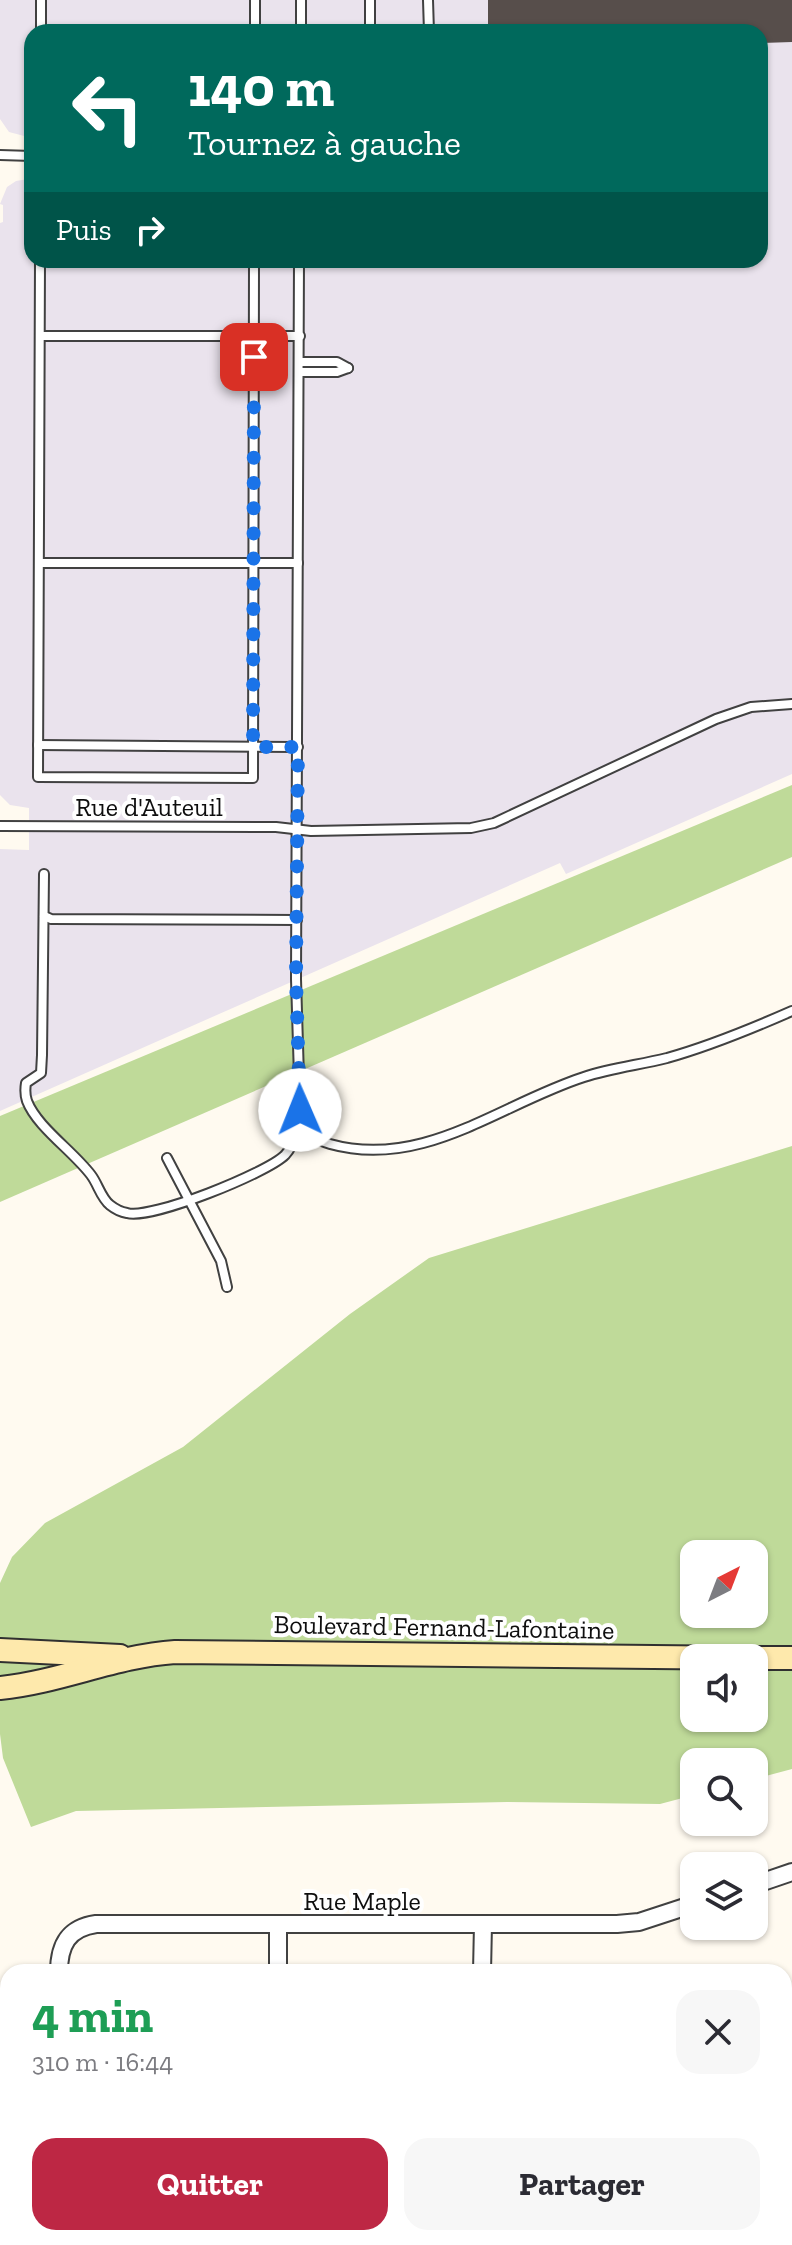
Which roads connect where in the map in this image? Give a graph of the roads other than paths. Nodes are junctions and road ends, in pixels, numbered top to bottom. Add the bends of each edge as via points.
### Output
1 (41, 0) edge
2 (255, 0) edge
3 (301, 0) edge
4 (370, 0) edge
5 (428, 0) edge
6 (41, 24) edge
7 (255, 24) edge
8 (301, 24) edge
9 (370, 24) edge
10 (429, 24) edge
11 (0, 155) edge
12 (24, 156) edge
13 (40, 268) edge
14 (254, 268) edge
15 (299, 268) edge
16 (40, 336) junction
17 (254, 336) junction
18 (300, 336) junction
19 (39, 563) junction
20 (253, 563) junction
21 (298, 563) junction
22 (792, 704) edge
23 (38, 745) junction
24 (253, 747) junction
25 (298, 747) junction
26 (0, 826) edge
27 (297, 830) junction
28 (44, 874) dead end
29 (44, 916) junction
30 (297, 920) junction
31 (792, 1011) edge
32 (297, 1129) junction
33 (167, 1158) dead end
34 (189, 1202) junction
35 (227, 1287) dead end
36 (0, 1650) edge
37 (137, 1657) junction
38 (680, 1657) edge
39 (768, 1658) edge
40 (792, 1658) edge
41 (0, 1688) edge
42 (792, 1872) edge
43 (768, 1880) edge
44 (680, 1908) edge
45 (483, 1924) junction
46 (278, 1925) junction
47 (60, 1964) edge
48 (278, 1964) edge
49 (482, 1964) edge

1 - 6 lane
2 - 7 lane
3 - 8 lane
4 - 9 lane
5 - 10 lane
11 - 12 lane
13 - 16 lane
14 - 17 lane
15 - 18 lane
16 - 17 lane
16 - 19 lane
17 - 18 lane
17 - 20 lane
18 - 21 lane
19 - 20 lane
19 - 23 lane
20 - 21 lane
20 - 24 lane
21 - 25 lane
22 - 27 lane, Rue d'Auteuil via 751,707 716,719 494,823 471,828
23 - 24 lane
23 - 24 lane via 38,777 253,778
24 - 25 lane
25 - 27 lane
26 - 27 lane, Rue d'Auteuil
27 - 30 lane
28 - 29 lane
29 - 30 lane
29 - 34 lane via 41,1073 26,1083 26,1100 110,1205 138,1215
30 - 32 lane
31 - 32 lane via 696,1049 585,1077 417,1145 382,1151 346,1148
32 - 34 lane via 280,1159
33 - 34 lane
34 - 35 lane via 221,1261
36 - 37 street, Boulevard Fernand-Lafontaine
37 - 38 street, Boulevard Fernand-Lafontaine via 194,1651
37 - 41 street, Boulevard Fernand-Lafontaine via 40,1684
39 - 40 street, Boulevard Fernand-Lafontaine
42 - 43 street
44 - 45 street, Rue Maple via 629,1924
45 - 46 street, Rue Maple
45 - 49 street
46 - 47 street, Rue Maple via 88,1925 63,1944
46 - 48 street

